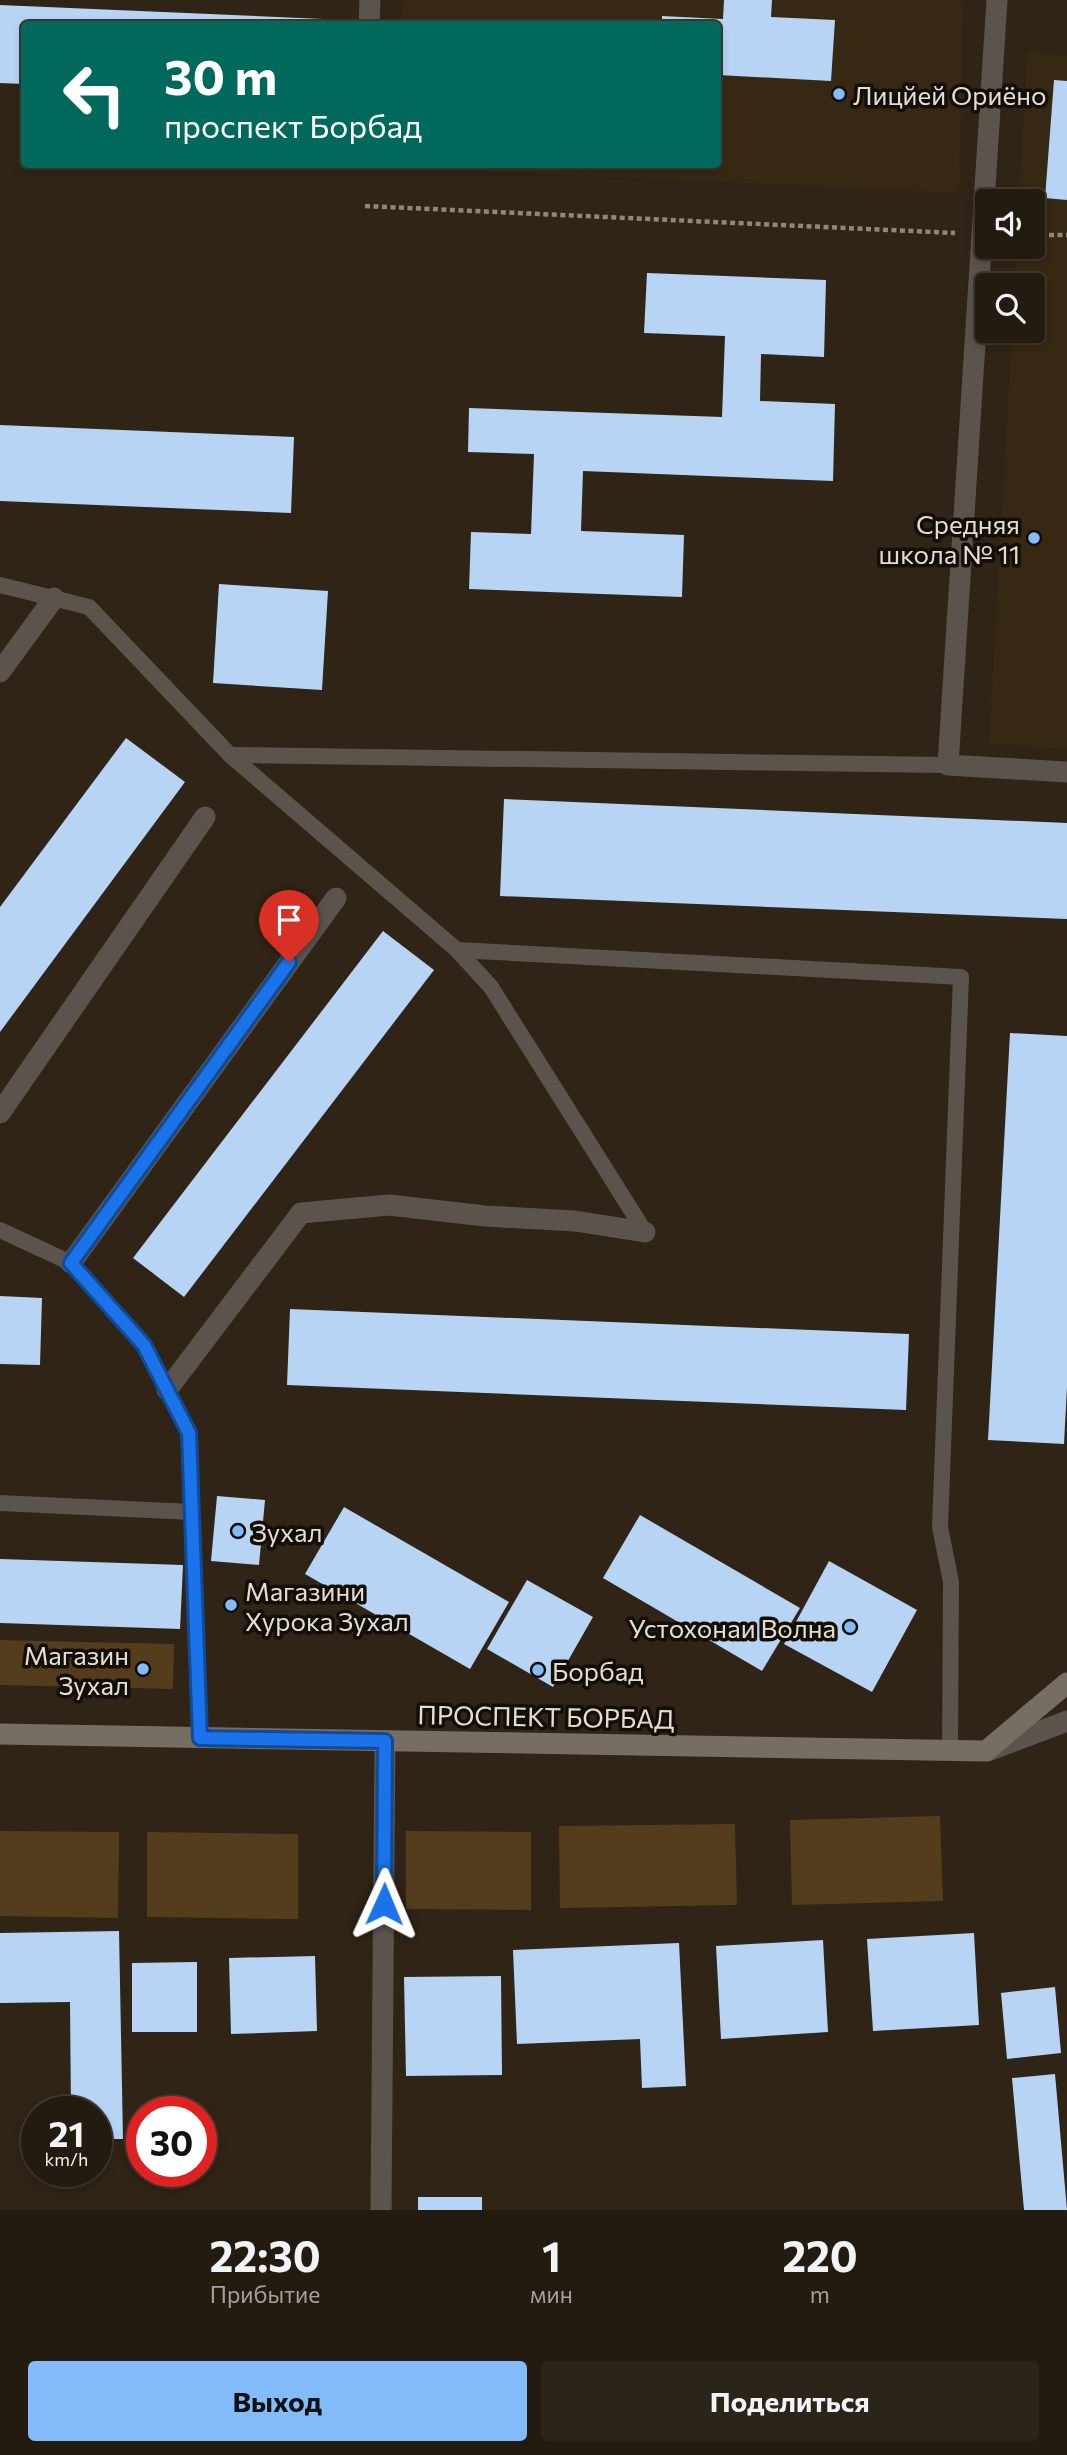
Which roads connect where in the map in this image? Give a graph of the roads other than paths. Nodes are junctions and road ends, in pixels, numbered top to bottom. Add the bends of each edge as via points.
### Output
1 (370, 0) edge
2 (997, 0) edge
3 (369, 21) edge
4 (0, 585) edge
5 (54, 598) junction
6 (0, 672) edge
7 (230, 755) junction
8 (948, 765) junction
9 (1067, 772) edge
10 (205, 817) dead end
11 (336, 898) dead end
12 (457, 950) junction
13 (0, 1114) edge
14 (0, 1230) edge
15 (645, 1232) joint
16 (71, 1263) junction
17 (167, 1390) junction
18 (0, 1503) edge
19 (192, 1512) junction
20 (1067, 1684) edge
21 (1067, 1721) edge
22 (0, 1734) edge
23 (200, 1738) junction
24 (385, 1741) junction
25 (950, 1751) junction
26 (986, 1751) junction
27 (381, 2210) edge

1 - 3 street
2 - 8 street
4 - 5 lane
5 - 6 street
5 - 7 lane via 89,607
7 - 8 lane
7 - 12 lane
8 - 9 street
10 - 13 street
11 - 16 street
12 - 15 lane via 491,987
12 - 25 lane via 961,976 940,1527 951,1582
14 - 16 lane
15 - 17 street via 575,1221 389,1205 301,1213
16 - 17 lane via 144,1345
17 - 19 lane via 189,1433
18 - 19 lane
19 - 23 lane
20 - 26 street
21 - 26 street
22 - 23 street, ПРОСПЕКТ БОРБАД
23 - 24 street, ПРОСПЕКТ БОРБАД
24 - 25 street, ПРОСПЕКТ БОРБАД
24 - 27 street
25 - 26 street, ПРОСПЕКТ БОРБАД

